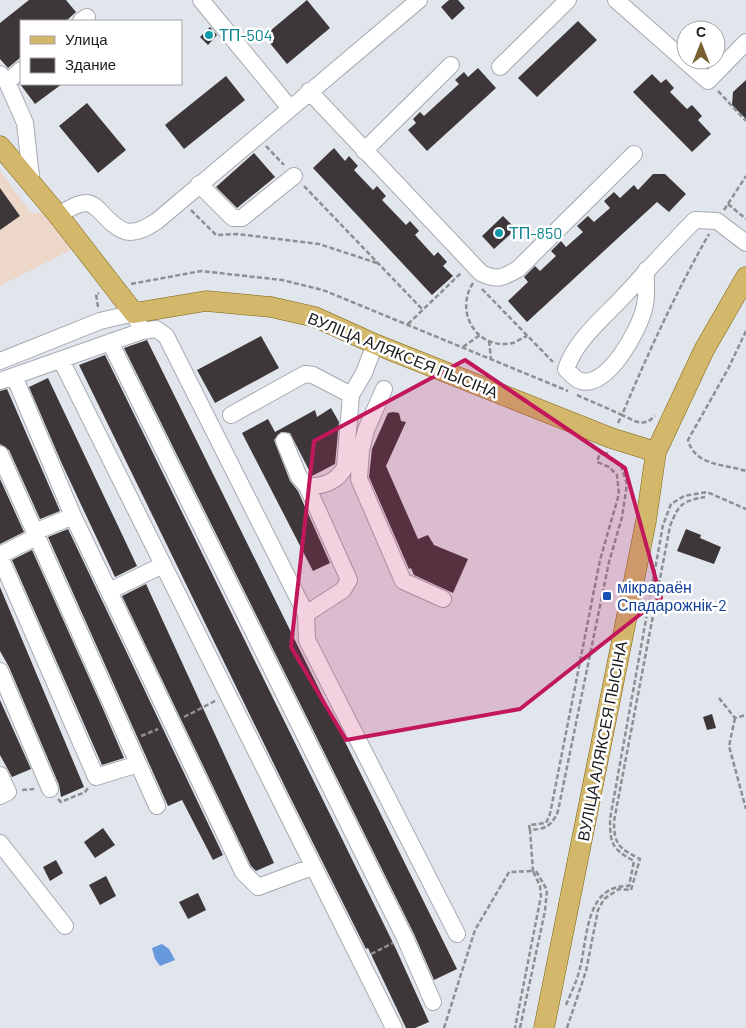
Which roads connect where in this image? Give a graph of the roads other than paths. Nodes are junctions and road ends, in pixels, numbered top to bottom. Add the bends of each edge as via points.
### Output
1 (201, 0) edge
2 (568, 0) edge
3 (616, 0) edge
4 (416, 1) edge
5 (746, 42) edge
6 (451, 66) dead end
7 (500, 67) dead end
8 (20, 70) edge
9 (3, 78) edge
10 (309, 92) junction
11 (289, 107) junction
12 (0, 146) edge
13 (364, 151) junction
14 (634, 154) dead end
15 (294, 176) road end
16 (199, 184) junction
17 (32, 186) junction
18 (58, 215) junction
19 (746, 243) edge
20 (646, 270) junction
21 (746, 276) edge
22 (138, 322) junction
23 (110, 342) junction
24 (375, 344) junction
25 (61, 360) junction
26 (0, 361) edge
27 (7, 379) edge
28 (384, 389) dead end
29 (352, 396) junction
30 (231, 414) dead end
31 (284, 441) dead end
32 (656, 452) junction
33 (0, 454) edge
34 (307, 486) junction
35 (73, 516) junction
36 (35, 535) junction
37 (0, 556) edge
38 (163, 565) junction
39 (109, 591) junction
40 (443, 599) dead end
41 (306, 614) junction
42 (0, 671) edge
43 (138, 764) junction
44 (0, 775) edge
45 (50, 790) dead end
46 (0, 796) edge
47 (157, 806) dead end
48 (0, 844) edge
49 (312, 867) junction
50 (65, 926) dead end
51 (457, 934) dead end
52 (433, 1002) dead end
53 (394, 1028) edge
54 (544, 1028) edge

1 - 11 street
2 - 7 street
3 - 5 street via 708,81
4 - 10 street
6 - 13 street
8 - 9 street
9 - 17 street via 25,123
10 - 11 street
10 - 13 street
11 - 16 street
12 - 17 main road
13 - 14 street via 482,273 494,279 518,269
15 - 16 street via 242,218 233,218
16 - 18 street via 141,232 128,233 112,224 91,204 73,206
17 - 18 main road
18 - 22 main road
19 - 20 street via 717,221 695,220
20 - 20 street via 571,355 566,370 580,381 591,381 604,374 636,333 645,307
21 - 32 main road, ВУЛІЦА АЛЯКСЕЯ ПЫСІНА via 704,350
22 - 23 street
22 - 24 main road, ВУЛІЦА АЛЯКСЕЯ ПЫСІНА via 206,302 271,307 316,317
22 - 26 street, ВУЛІЦА АЛЯКСЕЯ ПЫСІНА via 100,321
22 - 41 street via 166,336
23 - 25 street
23 - 52 street via 405,938
24 - 29 street
24 - 32 main road, ВУЛІЦА АЛЯКСЕЯ ПЫСІНА via 611,438
25 - 27 street
25 - 38 street
27 - 35 street
28 - 40 street via 366,430 359,479 403,581
29 - 30 street via 305,374
29 - 34 street via 345,467 340,476 319,486
31 - 34 street
32 - 54 main road, ВУЛІЦА АЛЯКСЕЯ ПЫСІНА via 646,522
33 - 36 street
34 - 41 street via 349,580 343,590
35 - 36 street via 37,531
35 - 39 street
36 - 37 street
36 - 43 street
37 - 43 street via 96,777
38 - 39 street
38 - 49 street
39 - 49 street via 243,872 258,887
41 - 51 street via 307,640
42 - 45 street
43 - 47 street
44 - 46 street via 8,792
48 - 50 street
49 - 53 street

